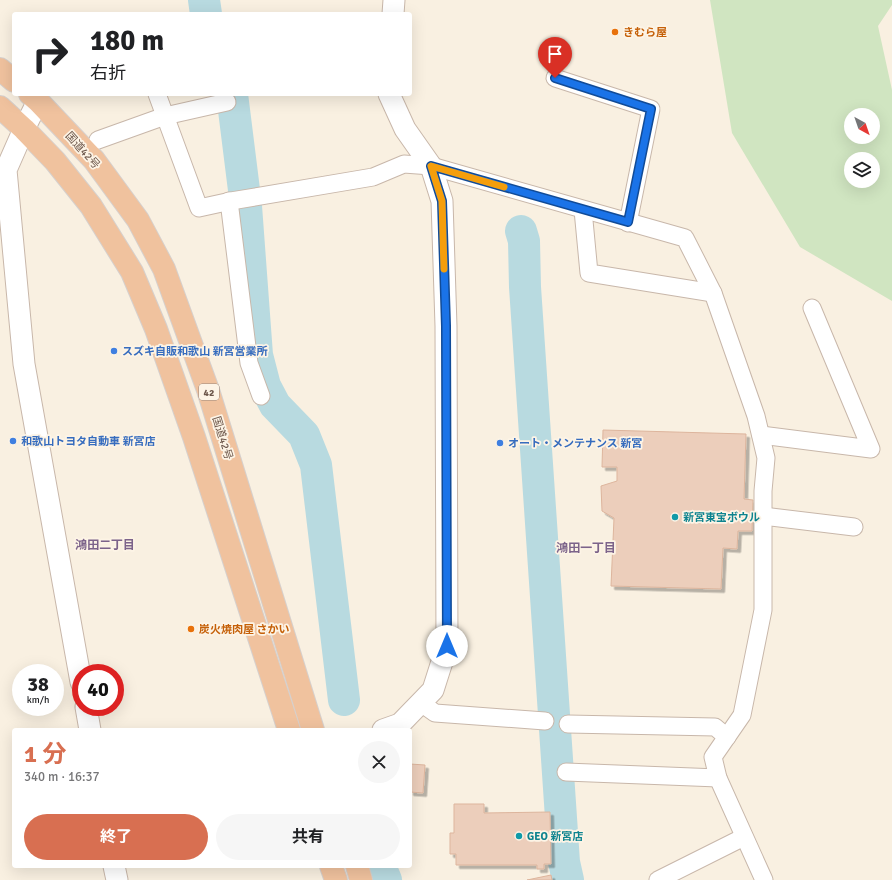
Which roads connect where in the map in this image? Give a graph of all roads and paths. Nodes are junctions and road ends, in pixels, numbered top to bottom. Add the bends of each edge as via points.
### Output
1 (394, 0) edge
2 (393, 12) edge
3 (0, 69) edge
4 (555, 78) dead end
5 (12, 79) edge
6 (158, 96) edge
7 (390, 96) edge
8 (34, 98) edge
9 (227, 102) dead end
10 (0, 107) edge
11 (165, 116) junction
12 (24, 128) junction
13 (98, 140) dead end
14 (431, 166) junction
15 (230, 201) junction
16 (583, 210) junction
17 (628, 222) junction
18 (713, 293) junction
19 (812, 308) dead end
20 (261, 396) dead end
21 (761, 435) junction
22 (763, 516) junction
23 (854, 527) dead end
24 (78, 664) edge
25 (421, 703) junction
26 (88, 716) edge
27 (545, 721) dead end
28 (568, 724) dead end
29 (90, 728) edge
30 (288, 728) edge
31 (312, 728) edge
32 (389, 728) edge
33 (727, 737) junction
34 (566, 772) dead end
35 (718, 778) junction
36 (744, 837) junction
37 (114, 868) edge
38 (332, 868) edge
39 (358, 868) edge
40 (688, 873) edge
41 (117, 880) edge
42 (336, 880) edge
43 (361, 880) edge
44 (658, 880) edge
45 (764, 880) edge

1 - 2 street
3 - 5 highway
4 - 17 street via 651,109
6 - 11 street
7 - 14 street via 404,129
8 - 12 street
8 - 31 highway, 国道42号 / 42 via 94,160 138,220 164,269 208,390
9 - 11 street
10 - 12 highway
11 - 13 street
11 - 15 street via 199,208
12 - 24 street via 6,170 24,364
12 - 30 highway via 55,161 91,206 132,272 156,329 194,437
14 - 15 street via 404,164 373,177
14 - 16 street
14 - 25 street via 442,201 446,326 447,646 433,690
15 - 20 street via 249,363
16 - 17 street
16 - 18 street via 589,273
17 - 18 street via 685,238
18 - 21 street
19 - 21 street via 870,449
21 - 22 street via 766,458
22 - 23 street
22 - 33 street via 762,610 742,715
25 - 27 street via 435,714
25 - 32 street via 400,724
26 - 29 street
28 - 33 street via 715,728
33 - 35 street via 713,757
34 - 35 street
35 - 36 street
36 - 40 street
36 - 45 street
37 - 41 street
38 - 42 highway
39 - 43 highway
40 - 44 street

